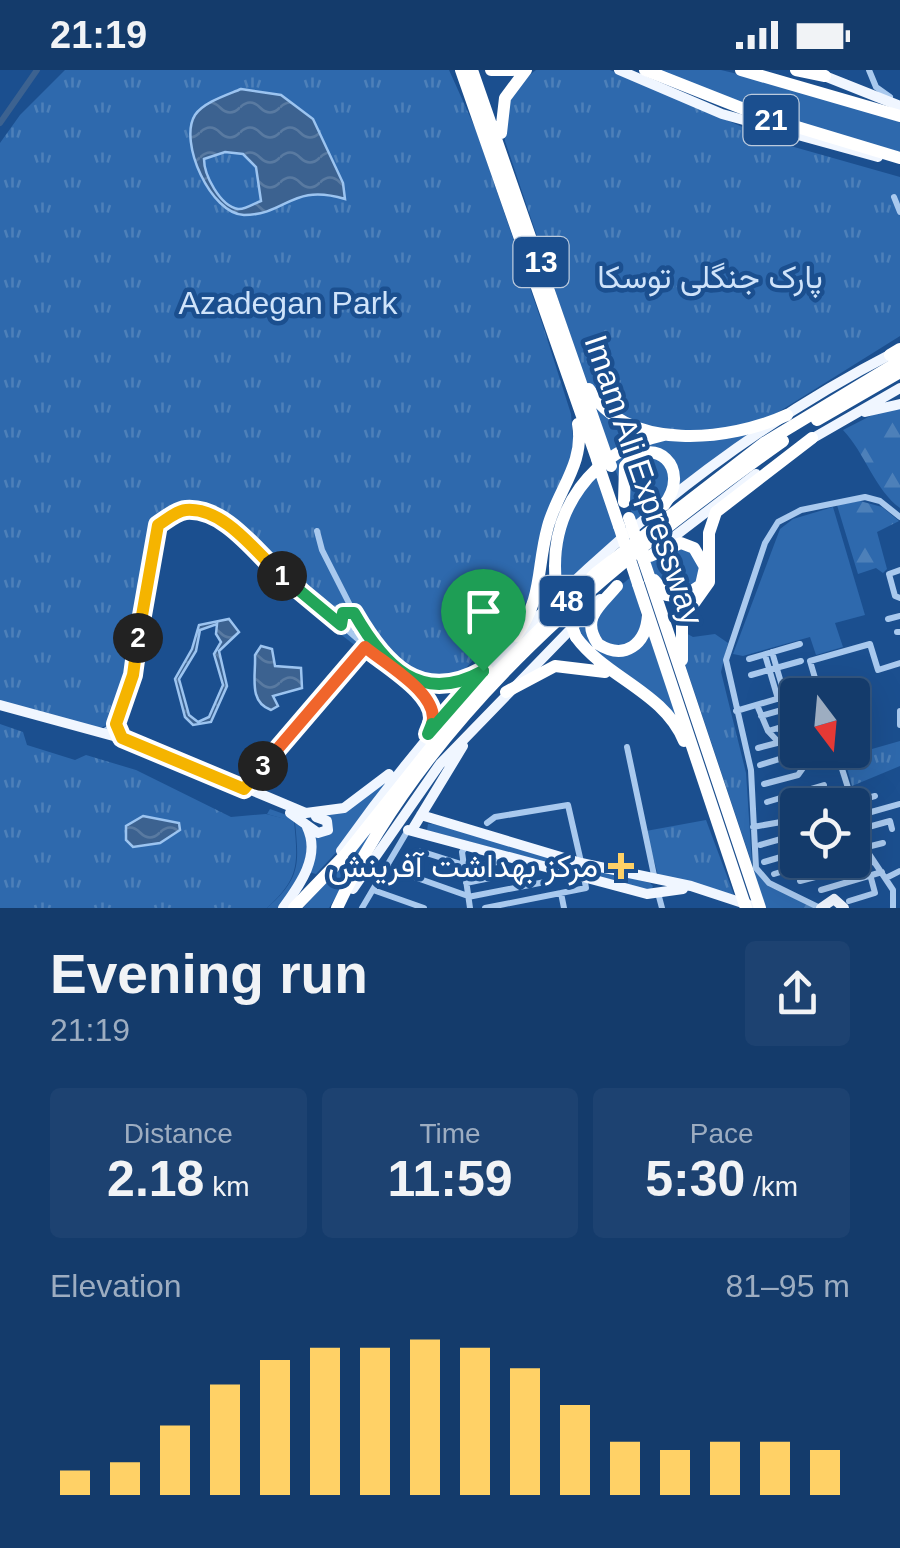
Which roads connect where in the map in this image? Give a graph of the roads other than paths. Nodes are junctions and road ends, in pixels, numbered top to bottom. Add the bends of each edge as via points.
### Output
1 (460, 70) edge
2 (472, 70) edge
3 (491, 70) edge
4 (513, 70) edge
5 (526, 70) edge
6 (619, 70) edge
7 (646, 70) edge
8 (741, 70) edge
9 (796, 70) edge
10 (809, 70) edge
11 (869, 70) edge
12 (825, 76) junction
13 (900, 103) edge
14 (900, 116) edge
15 (502, 150) junction
16 (900, 160) edge
17 (894, 197) dead end
18 (900, 212) edge
19 (898, 353) edge
20 (569, 361) junction
21 (900, 372) edge
22 (900, 388) edge
23 (900, 404) edge
24 (787, 415) junction
25 (672, 433) junction
26 (818, 435) junction
27 (603, 462) junction
28 (624, 502) junction
29 (664, 505) junction
30 (900, 517) edge
31 (624, 522) junction
32 (317, 531) dead end
33 (647, 560) junction
34 (900, 570) edge
35 (644, 581) junction
36 (896, 583) edge
37 (617, 586) junction
38 (900, 598) edge
39 (648, 613) junction
40 (356, 616) junction
41 (900, 616) edge
42 (888, 619) dead end
43 (343, 627) junction
44 (516, 636) junction
45 (800, 644) dead end
46 (365, 647) junction
47 (768, 654) junction
48 (749, 660) dead end
49 (801, 661) dead end
50 (900, 663) edge
51 (773, 669) junction
52 (483, 671) junction
53 (612, 674) junction
54 (752, 675) dead end
55 (815, 678) edge
56 (506, 692) junction
57 (780, 694) edge
58 (780, 697) edge
59 (757, 705) junction
60 (0, 707) edge
61 (695, 710) junction
62 (736, 711) junction
63 (780, 711) edge
64 (900, 711) edge
65 (761, 716) junction
66 (116, 724) junction
67 (900, 725) edge
68 (778, 728) edge
69 (768, 731) junction
70 (470, 732) junction
71 (102, 733) junction
72 (428, 734) junction
73 (122, 738) junction
74 (777, 743) junction
75 (780, 746) edge
76 (627, 748) dead end
77 (758, 748) dead end
78 (780, 759) edge
79 (405, 761) junction
80 (760, 765) dead end
81 (801, 768) edge
82 (764, 784) dead end
83 (824, 785) dead end
84 (815, 788) edge
85 (244, 789) junction
86 (875, 796) dead end
87 (870, 797) edge
88 (780, 799) edge
89 (768, 802) dead end
90 (900, 804) edge
91 (870, 812) edge
92 (420, 814) junction
93 (305, 817) junction
94 (434, 822) junction
95 (780, 822) edge
96 (487, 823) junction
97 (753, 826) junction
98 (870, 827) edge
99 (892, 829) dead end
100 (411, 833) junction
101 (721, 833) junction
102 (492, 838) junction
103 (471, 839) junction
104 (452, 840) junction
105 (780, 841) edge
106 (883, 842) dead end
107 (760, 844) dead end
108 (870, 846) edge
109 (376, 851) junction
110 (420, 851) dead end
111 (870, 856) edge
112 (780, 857) edge
113 (497, 862) dead end
114 (764, 862) dead end
115 (872, 862) junction
116 (581, 863) junction
117 (462, 866) junction
118 (386, 867) junction
119 (900, 870) edge
120 (524, 872) dead end
121 (780, 872) edge
122 (774, 874) dead end
123 (884, 875) junction
124 (870, 878) junction
125 (322, 879) junction
126 (550, 881) dead end
127 (585, 882) junction
128 (800, 882) dead end
129 (466, 883) junction
130 (655, 887) junction
131 (372, 890) junction
132 (561, 893) junction
133 (468, 897) junction
134 (822, 902) edge
135 (846, 905) edge
136 (754, 906) edge
137 (283, 908) edge
138 (294, 908) edge
139 (340, 908) edge
140 (362, 908) edge
141 (424, 908) edge
142 (470, 908) edge
143 (484, 908) edge
144 (564, 908) edge
145 (662, 908) edge
146 (893, 908) edge

1 - 20 highway, Imam Ali Expressway / 13
2 - 15 highway, Imam Ali Expressway / 13
3 - 4 highway
5 - 15 highway via 502,107
6 - 16 main road via 733,117
7 - 16 highway, 21 via 764,118
8 - 14 highway, 21
9 - 12 highway
10 - 12 main road
11 - 13 street via 876,88
12 - 13 main road
15 - 20 highway, Imam Ali Expressway / 13
17 - 18 street
19 - 24 main road
19 - 125 highway, 48 via 764,443 596,574 468,702
20 - 25 highway via 612,415
20 - 27 highway, Imam Ali Expressway / 13
20 - 44 highway via 578,452 548,524 535,605
21 - 139 highway, 48 via 755,460 573,608 414,782 364,857
22 - 26 main road
23 - 26 main road
24 - 25 highway via 739,433
24 - 29 main road
25 - 53 highway, bridge via 620,451 581,483 558,534 556,584 576,636
26 - 33 main road via 723,497
26 - 61 highway via 712,518 709,582 686,612 680,633
27 - 28 highway, Imam Ali Expressway / 13
27 - 31 highway, Imam Ali Expressway / 13
28 - 29 highway via 625,466 652,453 668,461 676,476
28 - 31 highway, Imam Ali Expressway / 13
29 - 44 main road
30 - 62 street via 880,501 849,498 789,515 770,532 726,660
31 - 33 highway, Imam Ali Expressway / 13, bridge
31 - 35 highway, Imam Ali Expressway / 13, bridge
32 - 40 street
33 - 33 highway via 672,544 691,546 704,562 701,585 688,596 671,596 660,590
33 - 35 highway, Imam Ali Expressway / 13, bridge
33 - 37 main road
34 - 36 street via 888,574
35 - 39 highway, Imam Ali Expressway / 13
35 - 61 highway, Imam Ali Expressway / 13
36 - 38 street
37 - 39 highway via 591,616 598,644 618,652 634,647
37 - 56 main road
39 - 101 highway, Imam Ali Expressway / 13
40 - 43 street via 353,627
40 - 43 street via 343,613
40 - 52 street via 376,650 418,682 451,684
41 - 42 street
43 - 46 street
43 - 66 street via 227,525 180,512 158,525 133,675
44 - 52 main road
45 - 47 street
46 - 72 street via 431,703
46 - 85 street
47 - 48 street
47 - 51 street
49 - 51 street
50 - 55 street via 878,670 870,644 810,661
51 - 54 street
51 - 57 street
52 - 72 main road
53 - 56 highway via 555,666
53 - 101 highway via 672,719
56 - 70 main road
58 - 59 street
59 - 62 street
59 - 65 street
60 - 71 main road
60 - 93 main road via 140,750
61 - 136 highway, Imam Ali Expressway / 13
62 - 97 street via 751,770
63 - 65 street
64 - 67 street
65 - 69 street
66 - 71 street
66 - 73 street
68 - 69 street
69 - 74 street
70 - 92 main road
70 - 109 main road
71 - 73 main road
72 - 79 main road
73 - 85 main road
74 - 75 street
74 - 77 street
76 - 130 street
78 - 80 street
79 - 93 main road via 350,805
79 - 125 main road
81 - 82 street
83 - 84 street
85 - 93 main road
86 - 87 street
88 - 89 street
90 - 91 street
92 - 94 main road
92 - 100 main road
93 - 137 main road via 310,856
94 - 100 main road
94 - 103 main road
95 - 97 street
96 - 102 street
96 - 103 street
96 - 116 street via 568,805
97 - 134 street via 760,875
98 - 99 street via 890,820
100 - 104 main road
100 - 109 main road
100 - 118 street
101 - 136 highway, Imam Ali Expressway / 13
102 - 103 main road
102 - 116 main road
103 - 104 main road
103 - 117 street
103 - 127 main road
104 - 117 street
105 - 107 street
106 - 108 street
109 - 139 main road
110 - 117 street
111 - 115 street
112 - 114 street
113 - 117 street
115 - 123 street
115 - 128 street
116 - 130 main road
117 - 129 street
118 - 131 street
118 - 133 street
119 - 123 street
120 - 129 street
121 - 122 street
123 - 124 street
123 - 146 street via 895,896
124 - 134 street
124 - 135 street via 875,893
125 - 138 highway, 48
126 - 133 street
127 - 130 main road
127 - 132 street
129 - 133 street
130 - 136 main road
130 - 145 street
131 - 140 street
131 - 141 street
132 - 143 street
132 - 144 street
133 - 142 street
134 - 135 main road

